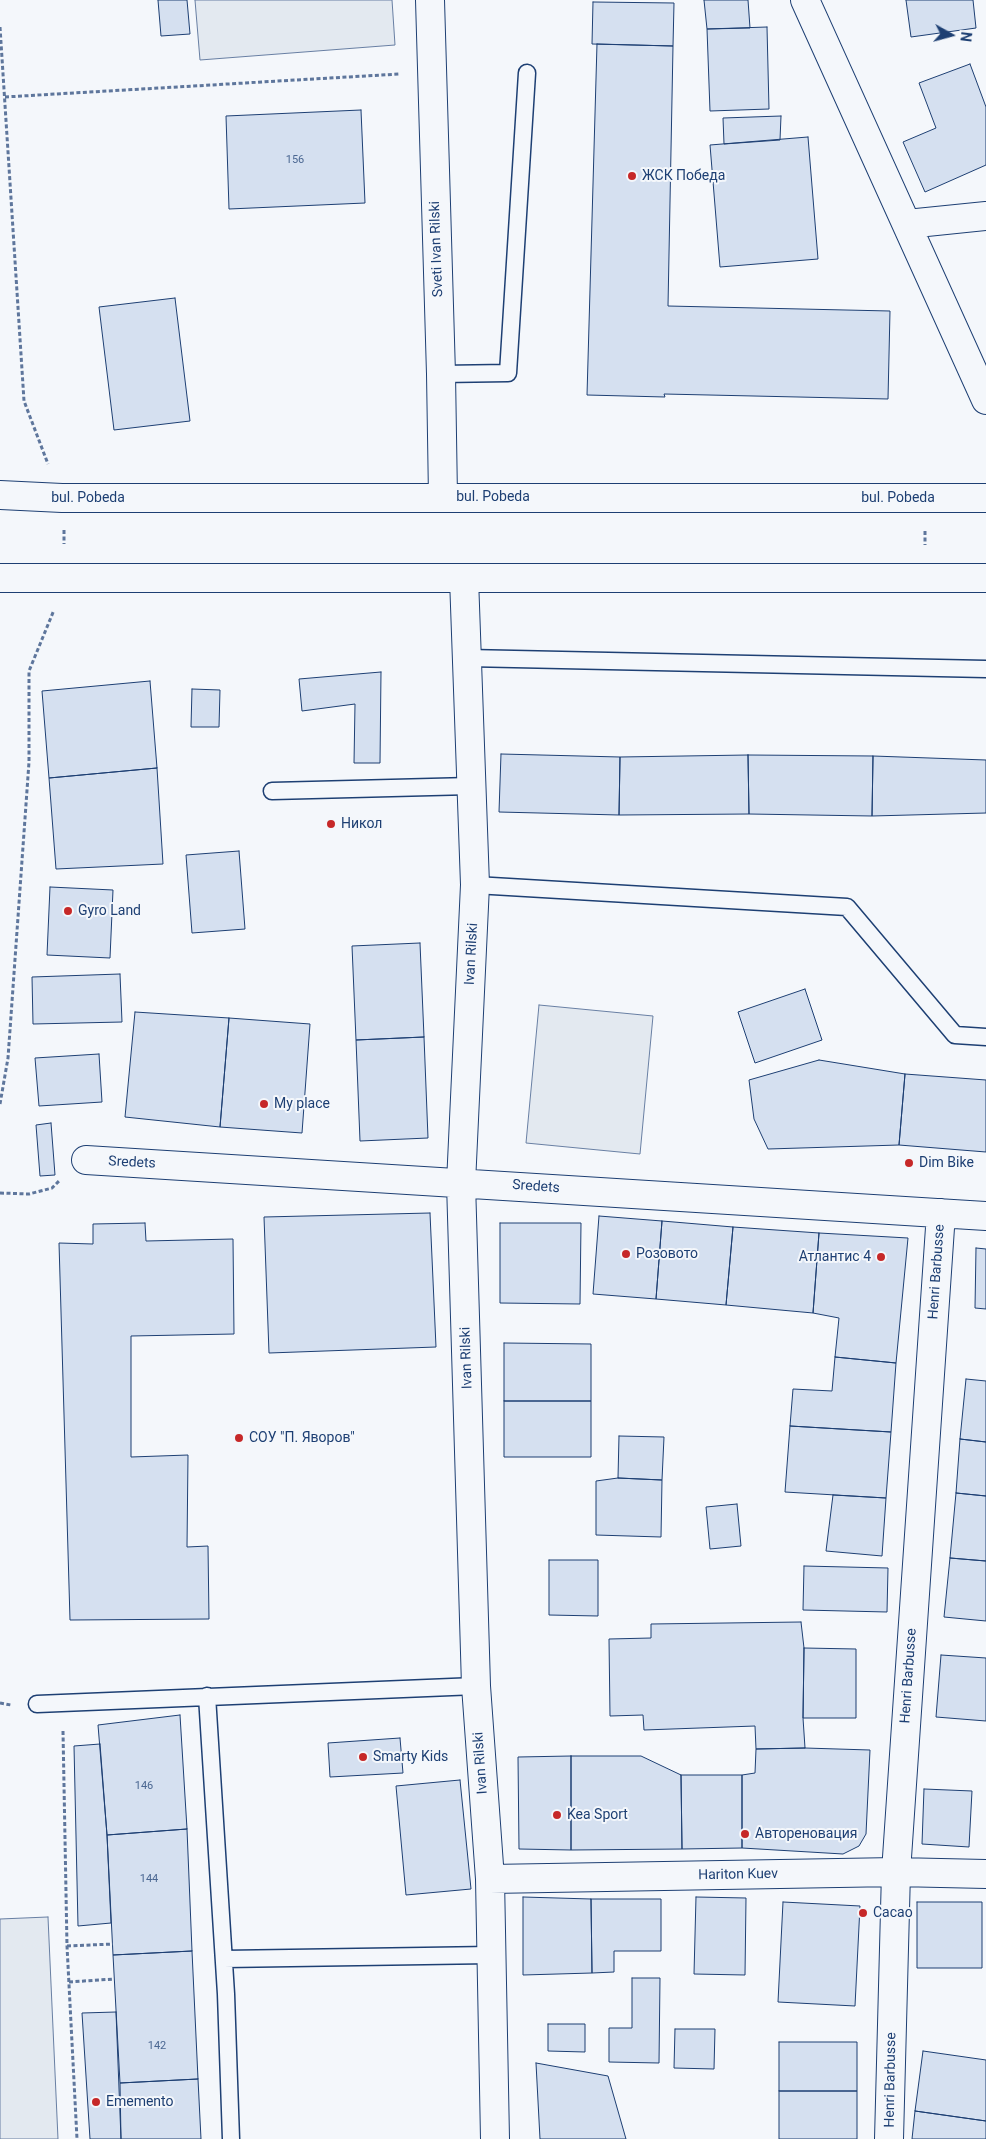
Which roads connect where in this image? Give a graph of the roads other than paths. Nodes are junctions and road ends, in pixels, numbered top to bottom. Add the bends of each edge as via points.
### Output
1 (430, 0) edge
2 (805, 0) edge
3 (527, 73) dead end
4 (986, 216) edge
5 (907, 224) junction
6 (441, 374) junction
7 (986, 400) edge
8 (0, 495) edge
9 (442, 497) junction
10 (986, 498) edge
11 (0, 578) edge
12 (464, 578) junction
13 (986, 578) edge
14 (467, 658) junction
15 (986, 669) edge
16 (471, 786) junction
17 (272, 791) dead end
18 (475, 885) junction
19 (986, 1037) edge
20 (86, 1160) road end
21 (461, 1183) junction
22 (941, 1213) junction
23 (986, 1216) edge
24 (476, 1686) junction
25 (207, 1696) junction
26 (36, 1704) dead end
27 (896, 1872) junction
28 (986, 1874) edge
29 (490, 1879) junction
30 (491, 1956) junction
31 (224, 1959) junction
32 (231, 2139) edge
33 (495, 2139) edge
34 (889, 2139) edge

1 - 6 street, Sveti Ivan Rilski
2 - 5 street
3 - 6 lane via 508,373
4 - 5 street
5 - 7 street
6 - 9 street, Sveti Ivan Rilski
8 - 9 street, bul. Pobeda via 62,498
9 - 10 street, bul. Pobeda
11 - 12 street
12 - 13 street
12 - 14 street, Ivan Rilski
14 - 15 lane
14 - 16 street, Ivan Rilski
16 - 17 lane
16 - 18 street, Ivan Rilski
18 - 19 lane via 847,907 955,1035
18 - 21 street, Ivan Rilski
20 - 21 street, Sredets
21 - 22 street, Sredets
21 - 24 street, Ivan Rilski
22 - 23 street, Sredets
22 - 27 street, Henri Barbusse
24 - 25 lane
24 - 29 street, Ivan Rilski
25 - 26 lane
25 - 31 lane
27 - 28 street, Hariton Kuev
27 - 29 street, Hariton Kuev
27 - 34 street, Henri Barbusse
29 - 30 street, Ivan Rilski
30 - 31 lane
30 - 33 street, Ivan Rilski
31 - 32 lane

